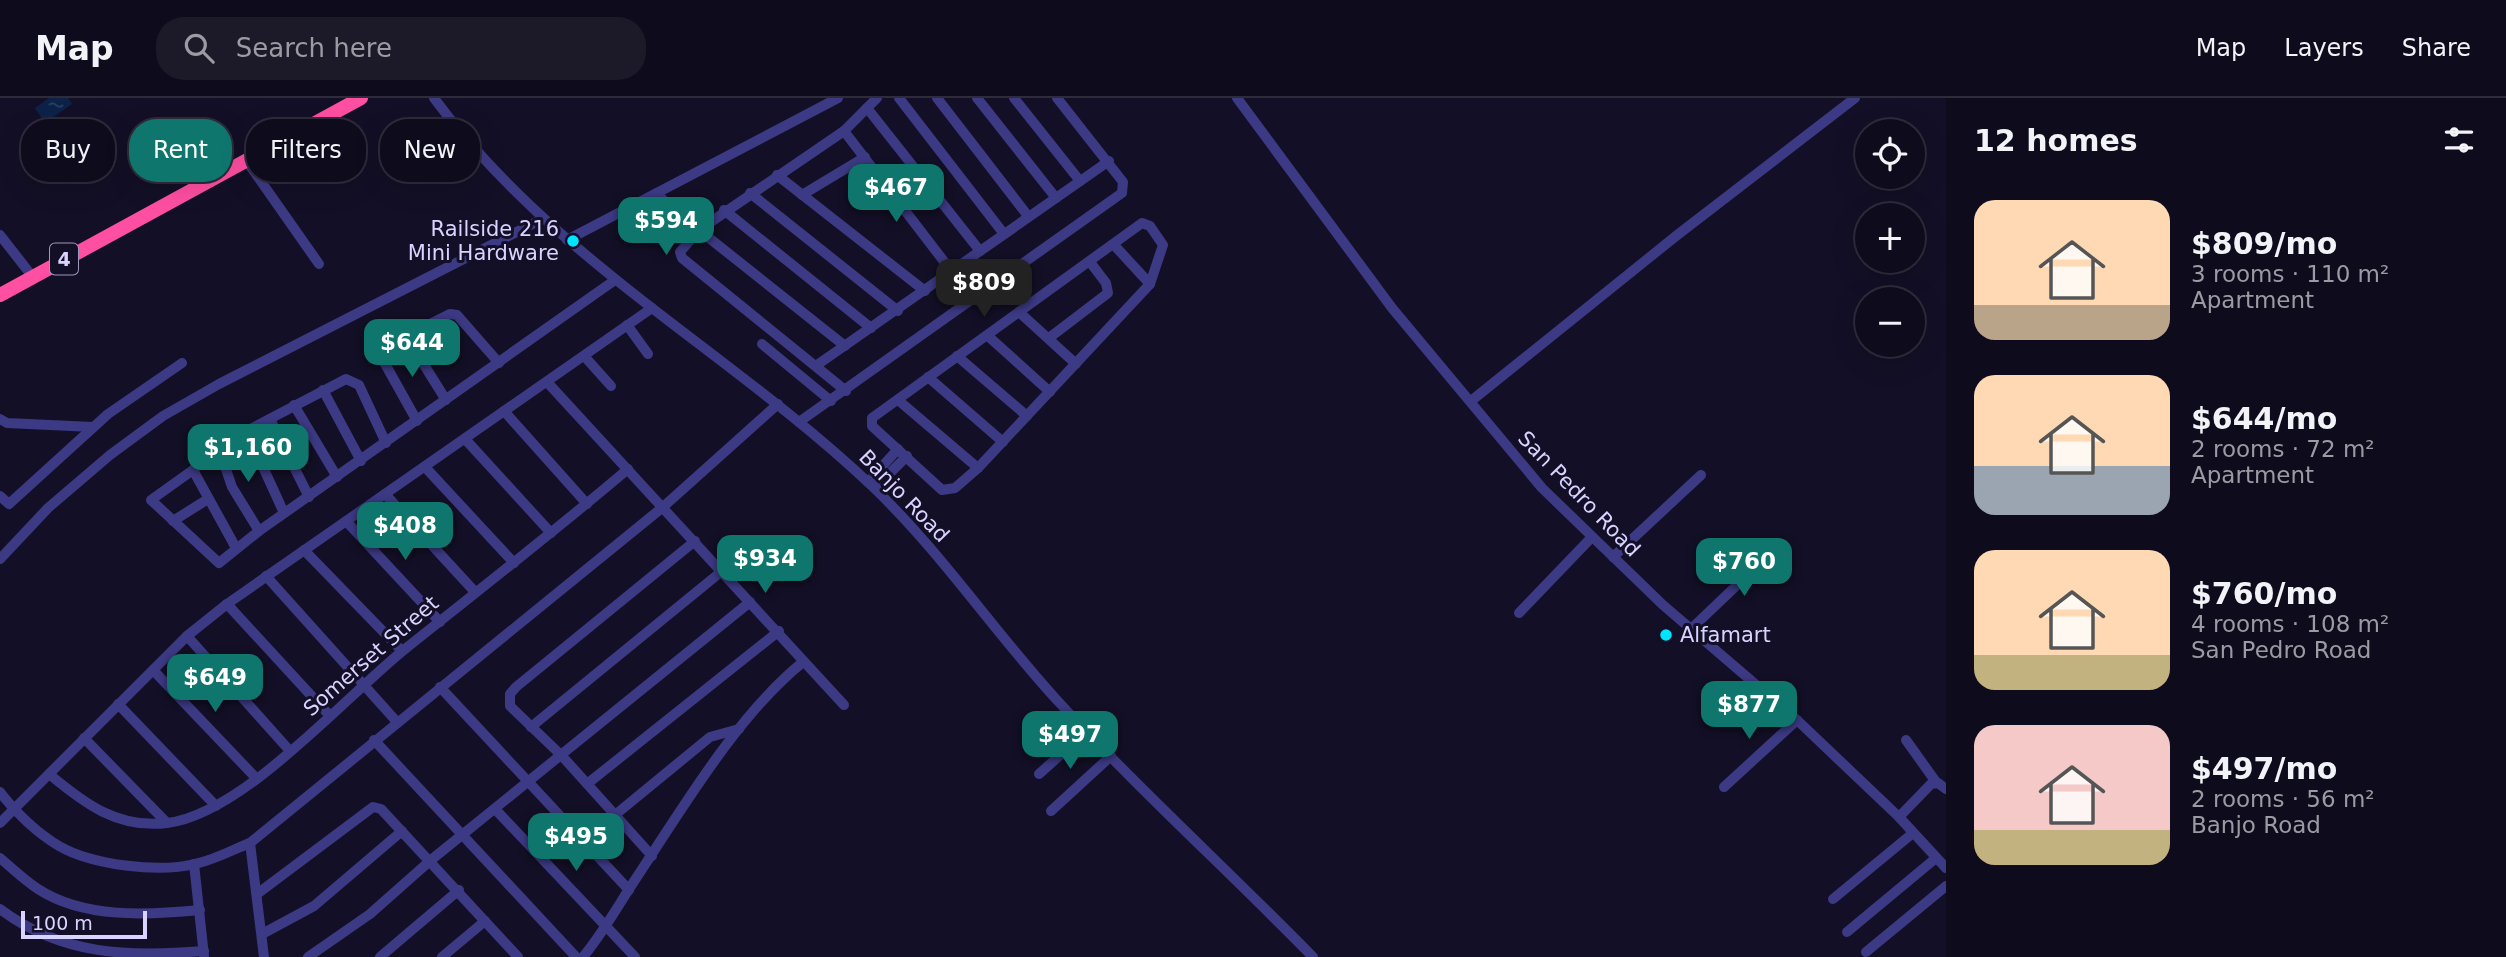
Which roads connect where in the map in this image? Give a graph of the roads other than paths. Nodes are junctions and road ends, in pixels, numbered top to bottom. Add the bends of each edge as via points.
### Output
1 (361, 98) edge
2 (433, 98) edge
3 (877, 98) edge
4 (899, 98) edge
5 (937, 98) edge
6 (977, 98) edge
7 (1014, 98) edge
8 (1057, 98) edge
9 (1237, 98) edge
10 (1855, 98) edge
11 (835, 99) edge
12 (867, 108) junction
13 (322, 119) edge
14 (844, 131) junction
15 (865, 158) junction
16 (246, 160) edge
17 (1109, 160) junction
18 (777, 175) junction
19 (1080, 181) junction
20 (261, 182) edge
21 (750, 192) junction
22 (657, 193) junction
23 (802, 195) junction
24 (1056, 198) junction
25 (724, 210) junction
26 (1028, 216) junction
27 (542, 219) junction
28 (697, 232) junction
29 (1004, 233) junction
30 (0, 236) edge
31 (567, 240) junction
32 (1114, 245) junction
33 (979, 251) junction
34 (1090, 262) junction
35 (318, 264) dead end
36 (952, 273) junction
37 (32, 276) junction
38 (615, 279) junction
39 (1150, 284) junction
40 (925, 291) junction
41 (0, 295) edge
42 (972, 298) junction
43 (652, 308) junction
44 (898, 311) junction
45 (1019, 312) junction
46 (627, 326) junction
47 (871, 328) junction
48 (988, 336) junction
49 (1049, 338) junction
50 (762, 344) dead end
51 (845, 346) junction
52 (379, 353) dead end
53 (648, 354) dead end
54 (585, 356) junction
55 (957, 356) junction
56 (182, 363) dead end
57 (499, 363) junction
58 (1076, 364) junction
59 (817, 365) junction
60 (928, 377) junction
61 (547, 383) junction
62 (611, 386) dead end
63 (323, 390) junction
64 (846, 390) junction
65 (1050, 392) junction
66 (898, 400) junction
67 (446, 401) junction
68 (831, 401) junction
69 (1471, 401) junction
70 (778, 404) junction
71 (294, 405) junction
72 (504, 411) junction
73 (1027, 416) junction
74 (0, 419) edge
75 (270, 419) junction
76 (417, 421) junction
77 (799, 422) junction
78 (93, 427) junction
79 (247, 432) junction
80 (465, 439) junction
81 (1003, 442) junction
82 (386, 443) junction
83 (218, 446) junction
84 (898, 449) junction
85 (907, 456) junction
86 (361, 461) junction
87 (425, 467) junction
88 (978, 468) junction
89 (628, 469) junction
90 (193, 470) junction
91 (1701, 475) dead end
92 (337, 477) junction
93 (871, 485) junction
94 (385, 494) junction
95 (0, 496) edge
96 (309, 497) junction
97 (208, 499) junction
98 (587, 504) junction
99 (663, 507) junction
100 (284, 513) junction
101 (173, 521) junction
102 (347, 522) junction
103 (259, 531) junction
104 (551, 533) junction
105 (1592, 537) junction
106 (695, 541) junction
107 (1778, 546) dead end
108 (236, 548) junction
109 (304, 550) junction
110 (1613, 557) junction
111 (0, 559) edge
112 (514, 563) junction
113 (722, 571) junction
114 (266, 576) junction
115 (475, 592) junction
116 (750, 601) junction
117 (227, 604) junction
118 (1518, 613) dead end
119 (440, 622) junction
120 (1692, 628) junction
121 (779, 631) junction
122 (187, 636) junction
123 (402, 651) junction
124 (803, 662) junction
125 (153, 670) junction
126 (365, 685) junction
127 (440, 687) junction
128 (118, 704) junction
129 (844, 705) dead end
130 (330, 716) junction
131 (1797, 720) junction
132 (397, 722) junction
133 (531, 727) junction
134 (739, 729) junction
135 (1087, 731) junction
136 (84, 738) junction
137 (374, 740) junction
138 (1906, 740) dead end
139 (290, 751) junction
140 (1111, 756) junction
141 (562, 757) junction
142 (49, 774) junction
143 (1039, 774) dead end
144 (256, 778) junction
145 (531, 782) junction
146 (1936, 782) junction
147 (587, 784) junction
148 (1724, 787) dead end
149 (1946, 789) edge
150 (0, 792) edge
151 (216, 806) junction
152 (13, 810) junction
153 (495, 810) junction
154 (1051, 811) dead end
155 (615, 815) junction
156 (1899, 817) junction
157 (0, 823) edge
158 (167, 823) junction
159 (402, 831) junction
160 (1913, 833) junction
161 (463, 834) junction
162 (250, 844) junction
163 (652, 856) junction
164 (0, 858) edge
165 (1936, 858) junction
166 (431, 860) junction
167 (194, 864) junction
168 (1946, 868) edge
169 (1946, 886) edge
170 (458, 890) junction
171 (629, 890) junction
172 (257, 894) junction
173 (1833, 899) dead end
174 (0, 909) edge
175 (200, 910) junction
176 (485, 921) junction
177 (607, 928) junction
178 (1847, 932) dead end
179 (261, 934) junction
180 (1866, 952) dead end
181 (204, 954) edge
182 (511, 955) edge
183 (264, 957) edge
184 (308, 957) edge
185 (380, 957) edge
186 (442, 957) edge
187 (576, 957) edge
188 (583, 957) edge
189 (635, 957) edge
190 (1313, 957) edge

1 - 13 highway, 4
2 - 27 street, Banjo Road
3 - 12 street
4 - 29 street
5 - 26 street
6 - 24 street
7 - 19 street
8 - 17 street
9 - 69 street, San Pedro Road via 1392,308
10 - 69 street
11 - 22 street
12 - 14 street
12 - 33 street
14 - 15 street
14 - 18 street
15 - 23 street
15 - 36 street
16 - 37 highway, 4
17 - 19 street
17 - 42 street via 1123,182 1122,193
18 - 21 street
18 - 23 street
19 - 24 street
20 - 35 street
21 - 25 street
21 - 44 street
22 - 28 street
22 - 31 street
23 - 40 street
24 - 26 street
25 - 28 street
25 - 47 street
26 - 29 street
27 - 31 street, Banjo Road
27 - 111 street via 163,416 48,508
28 - 51 street
28 - 59 street via 682,249 682,258
29 - 33 street
30 - 37 street
31 - 38 street, Banjo Road
32 - 34 street
32 - 39 street
32 - 39 street via 1138,225 1150,226 1163,245
33 - 36 street
34 - 45 street
34 - 49 street via 1106,282 1108,293
36 - 40 street
36 - 42 street
37 - 41 highway, 4
38 - 43 street, Banjo Road
38 - 57 street
39 - 58 street
40 - 44 street
42 - 64 street
43 - 46 street
43 - 70 street, Banjo Road
44 - 47 street
45 - 48 street
45 - 49 street
46 - 53 street
46 - 54 street
47 - 51 street
48 - 55 street
48 - 65 street
49 - 58 street
50 - 68 street
51 - 59 street
52 - 76 street
54 - 61 street
54 - 62 street
55 - 60 street
55 - 73 street
56 - 78 street
57 - 67 street
57 - 67 street via 457,315 416,331 411,344
58 - 65 street
59 - 64 street
60 - 66 street
60 - 81 street
61 - 72 street
61 - 89 street
63 - 71 street
63 - 82 street via 346,379 359,385
63 - 86 street
64 - 68 street
65 - 73 street
66 - 84 street via 871,422
66 - 88 street
67 - 76 street
68 - 77 street
69 - 105 street, San Pedro Road via 1542,488
70 - 77 street, Banjo Road
70 - 99 street
71 - 75 street
71 - 92 street
72 - 80 street
72 - 98 street
73 - 81 street
74 - 78 street
75 - 79 street
75 - 96 street
76 - 82 street
77 - 93 street, Banjo Road
78 - 95 street via 9,505
79 - 83 street
79 - 100 street
80 - 87 street
80 - 104 street
81 - 88 street
82 - 86 street
83 - 90 street
83 - 103 street via 232,487
84 - 85 street
84 - 93 street
85 - 88 street via 942,490 949,491
85 - 93 street
86 - 92 street
87 - 94 street
87 - 112 street
89 - 98 street, Somerset Street
89 - 99 street
90 - 97 street
90 - 101 street via 151,500
91 - 110 street
92 - 96 street
93 - 135 street, Banjo Road
94 - 102 street
94 - 115 street
96 - 100 street
97 - 101 street
97 - 108 street
98 - 104 street, Somerset Street
99 - 106 street
99 - 127 street
100 - 103 street
101 - 108 street via 219,563
102 - 109 street
102 - 119 street
103 - 108 street
104 - 112 street, Somerset Street
105 - 110 street, San Pedro Road
105 - 118 street
106 - 113 street
106 - 133 street via 516,687 510,694 510,706
107 - 120 street
109 - 114 street
109 - 123 street
110 - 120 street, San Pedro Road
112 - 115 street, Somerset Street
113 - 116 street
113 - 133 street
114 - 117 street
114 - 126 street
115 - 119 street, Somerset Street
116 - 121 street
116 - 141 street
117 - 122 street
117 - 130 street
119 - 123 street, Somerset Street
120 - 131 street, San Pedro Road
121 - 124 street
121 - 147 street
122 - 125 street
122 - 139 street
123 - 126 street, Somerset Street
124 - 129 street
124 - 134 street via 764,696
125 - 128 street
125 - 144 street
126 - 130 street, Somerset Street
126 - 132 street
127 - 132 street
127 - 145 street
128 - 136 street
128 - 151 street
130 - 139 street, Somerset Street
131 - 148 street
131 - 156 street, San Pedro Road
132 - 137 street
133 - 141 street
134 - 155 street via 710,737
134 - 163 street
135 - 140 street, Banjo Road
135 - 143 street
136 - 142 street
136 - 158 street
137 - 161 street
137 - 162 street
138 - 146 street
139 - 144 street, Somerset Street
140 - 154 street
140 - 190 street, Banjo Road
141 - 145 street
141 - 147 street
142 - 152 street
142 - 158 street, Somerset Street via 108,817
144 - 151 street, Somerset Street
145 - 153 street
145 - 171 street
146 - 149 street
146 - 156 street
147 - 155 street
150 - 152 street
151 - 158 street, Somerset Street
152 - 157 street
152 - 167 street via 59,846 104,862 152,867
153 - 161 street
153 - 177 street
155 - 163 street
156 - 160 street, San Pedro Road
159 - 166 street
159 - 172 street via 381,809 366,809
159 - 179 street via 314,906
160 - 165 street, San Pedro Road
160 - 173 street
161 - 166 street
161 - 187 street
162 - 167 street
162 - 172 street
163 - 171 street
164 - 175 street via 39,890 86,908 147,915
165 - 168 street, San Pedro Road
165 - 178 street
166 - 170 street
166 - 184 street via 370,914
167 - 175 street
169 - 180 street
170 - 176 street
170 - 185 street
171 - 177 street
172 - 179 street
174 - 181 street via 19,924 112,954
175 - 181 street
176 - 182 street
176 - 186 street
177 - 188 street
177 - 189 street
179 - 183 street

